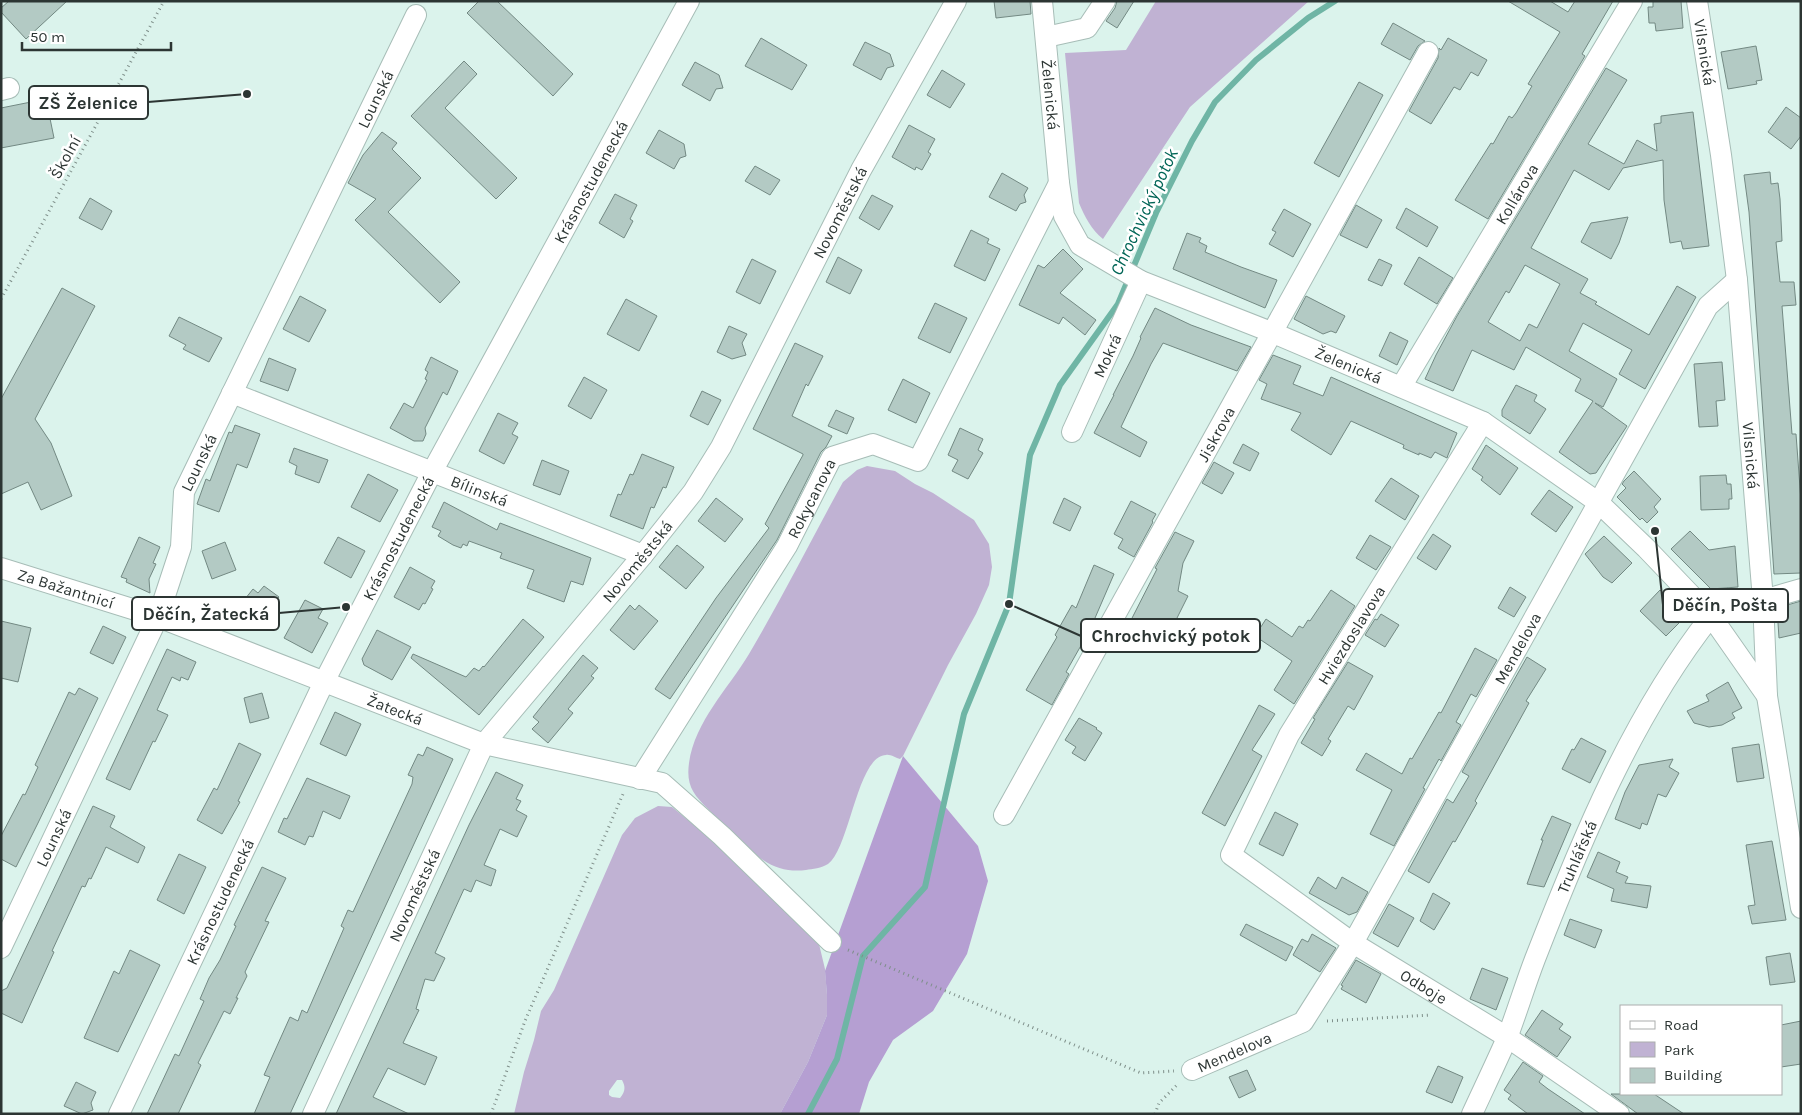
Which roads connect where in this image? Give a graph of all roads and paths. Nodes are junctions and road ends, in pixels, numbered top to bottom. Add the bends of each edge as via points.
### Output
1 (164, 1) edge
2 (690, 1) edge
3 (956, 1) edge
4 (1042, 1) edge
5 (1105, 1) edge
6 (1632, 1) edge
7 (1697, 1) edge
8 (416, 15) dead end
9 (1046, 37) junction
10 (1428, 52) dead end
11 (1059, 183) junction
12 (1138, 279) junction
13 (1737, 280) junction
14 (1, 299) edge
15 (1272, 332) junction
16 (1401, 387) junction
17 (232, 392) junction
18 (1483, 422) junction
19 (1072, 432) dead end
20 (432, 472) junction
21 (1599, 503) junction
22 (643, 555) junction
23 (1, 568) edge
24 (1801, 589) edge
25 (1763, 600) junction
26 (1711, 616) junction
27 (158, 618) junction
28 (324, 682) junction
29 (1767, 696) junction
30 (484, 744) junction
31 (640, 779) junction
32 (1004, 815) dead end
33 (1231, 855) joint
34 (1801, 908) edge
35 (832, 942) dead end
36 (1353, 943) junction
37 (1, 948) edge
38 (851, 952) dead end
39 (1466, 1013) junction
40 (1303, 1022) junction
41 (1507, 1038) junction
42 (1192, 1070) junction
43 (119, 1114) edge
44 (312, 1114) edge
45 (491, 1114) edge
46 (1155, 1114) edge
47 (1472, 1114) edge
48 (1619, 1114) edge

1 - 14 path, Školní
2 - 20 street, Krásnostudenecká
3 - 22 street, Novoměstská via 861,170 721,447 693,492
4 - 9 street, Želenická
5 - 9 street via 1087,28
6 - 16 street, Kollárova
7 - 13 street, Vilsnická
8 - 17 street, Lounská
9 - 11 street, Želenická
10 - 15 street, Jiskrova
11 - 12 street, Želenická via 1064,216 1080,245
11 - 31 street, Rokycanova via 918,461 873,444 832,457 786,546
12 - 15 street, Želenická
12 - 19 street, Mokrá
13 - 21 street, Mendelova via 1708,306
13 - 25 street, Vilsnická
15 - 16 street, Želenická
15 - 32 street, Jiskrova
16 - 18 street, Želenická
17 - 20 street, Bílinská
17 - 27 street, Lounská via 184,492 181,547
18 - 21 street, Želenická
18 - 33 street, Hviezdoslavova via 1289,734
20 - 22 street, Bílinská
20 - 28 street, Krásnostudenecká
21 - 26 street, Želenická
21 - 36 street, Mendelova
22 - 30 street, Novoměstská
23 - 27 street, Za Bažantnicí
24 - 25 street
25 - 29 street, Vilsnická
26 - 29 street, Želenická
26 - 41 street, Truhlářská via 1658,692 1602,797 1535,959
27 - 28 street, Žatecká
27 - 37 street, Lounská
28 - 30 street, Žatecká
28 - 43 street, Krásnostudenecká
29 - 34 street, Vilsnická
30 - 31 street, Žatecká
30 - 44 street, Novoměstská
31 - 35 street, Žatecká via 662,783
31 - 45 path via 625,788 525,1021
33 - 36 street, Odboje
36 - 39 street, Odboje
36 - 40 street, Mendelova
38 - 42 path via 1141,1073
39 - 40 path
39 - 41 street, Odboje
40 - 42 street, Mendelova
41 - 47 street, Truhlářská
41 - 48 street, Odboje
42 - 46 path, Mendelova via 1160,1103

